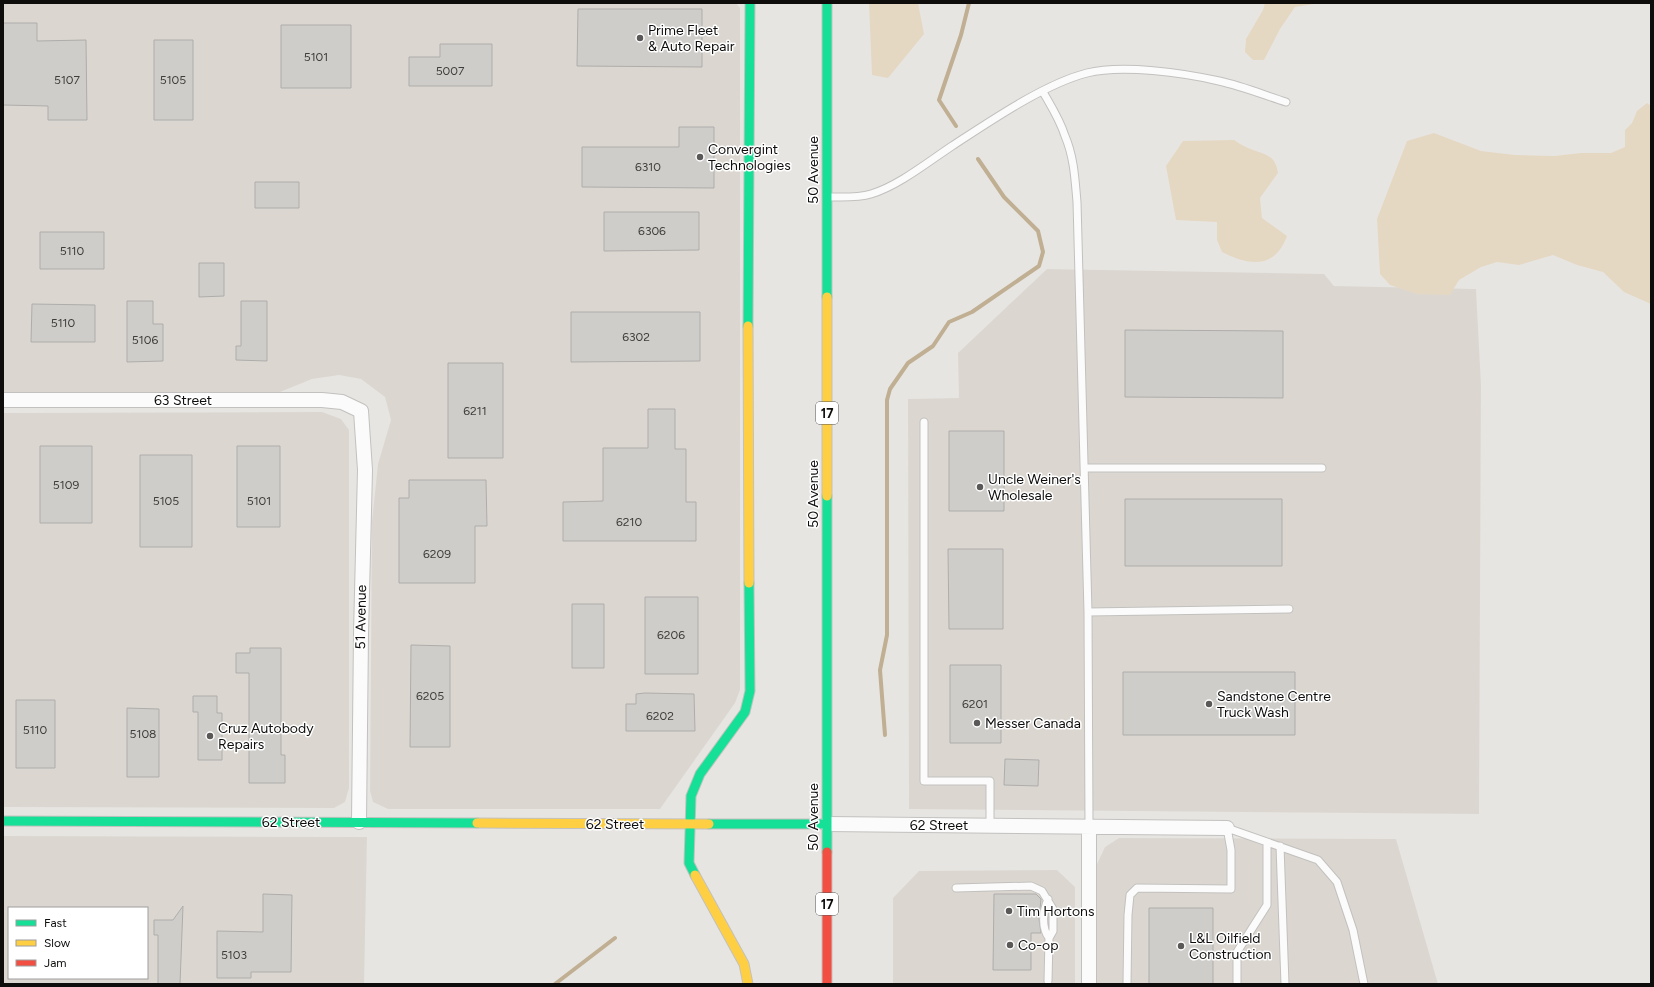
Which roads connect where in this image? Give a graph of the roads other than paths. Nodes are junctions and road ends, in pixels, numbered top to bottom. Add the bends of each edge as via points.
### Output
1 (750, 3) edge
2 (827, 3) edge
3 (1043, 92) junction
4 (1286, 102) dead end
5 (827, 197) junction
6 (3, 400) edge
7 (361, 411) joint
8 (924, 422) dead end
9 (1085, 468) junction
10 (1322, 468) dead end
11 (1289, 609) dead end
12 (1088, 612) junction
13 (3, 821) edge
14 (359, 822) junction
15 (690, 824) junction
16 (827, 824) junction
17 (990, 825) junction
18 (1089, 826) junction
19 (1227, 828) junction
20 (1267, 842) junction
21 (1280, 846) junction
22 (956, 888) dead end
23 (1048, 981) dead end
24 (748, 984) edge
25 (827, 984) edge
26 (1090, 984) edge
27 (1127, 984) edge
28 (1237, 984) edge
29 (1285, 984) edge
30 (1364, 984) edge

1 - 15 main road via 750,691 744,712 700,774 691,796
2 - 5 main road, 50 Avenue / 17
3 - 4 lane via 1087,73 1126,69 1220,81
3 - 5 lane via 991,121 916,171 882,190 858,197
3 - 9 lane via 1065,135 1075,176
5 - 16 main road, 50 Avenue / 17
6 - 7 street, 63 Street via 322,400 342,402
7 - 14 street, 51 Avenue via 365,470
8 - 17 lane via 924,781 990,781
9 - 10 lane
9 - 12 lane
11 - 12 lane
12 - 18 lane
13 - 14 main road, 62 Street
14 - 15 main road, 62 Street
15 - 16 main road, 62 Street
15 - 24 main road via 689,863 744,964
16 - 17 street, 62 Street
16 - 25 main road, 50 Avenue / 17
17 - 18 street, 62 Street
18 - 19 street, 62 Street
18 - 26 street
19 - 20 lane
19 - 27 lane via 1231,889 1137,888 1130,895
20 - 21 lane
20 - 28 lane via 1267,905 1237,952
21 - 29 lane
21 - 30 lane via 1318,860 1337,882 1353,930
22 - 23 lane via 1031,886 1042,891 1053,909

